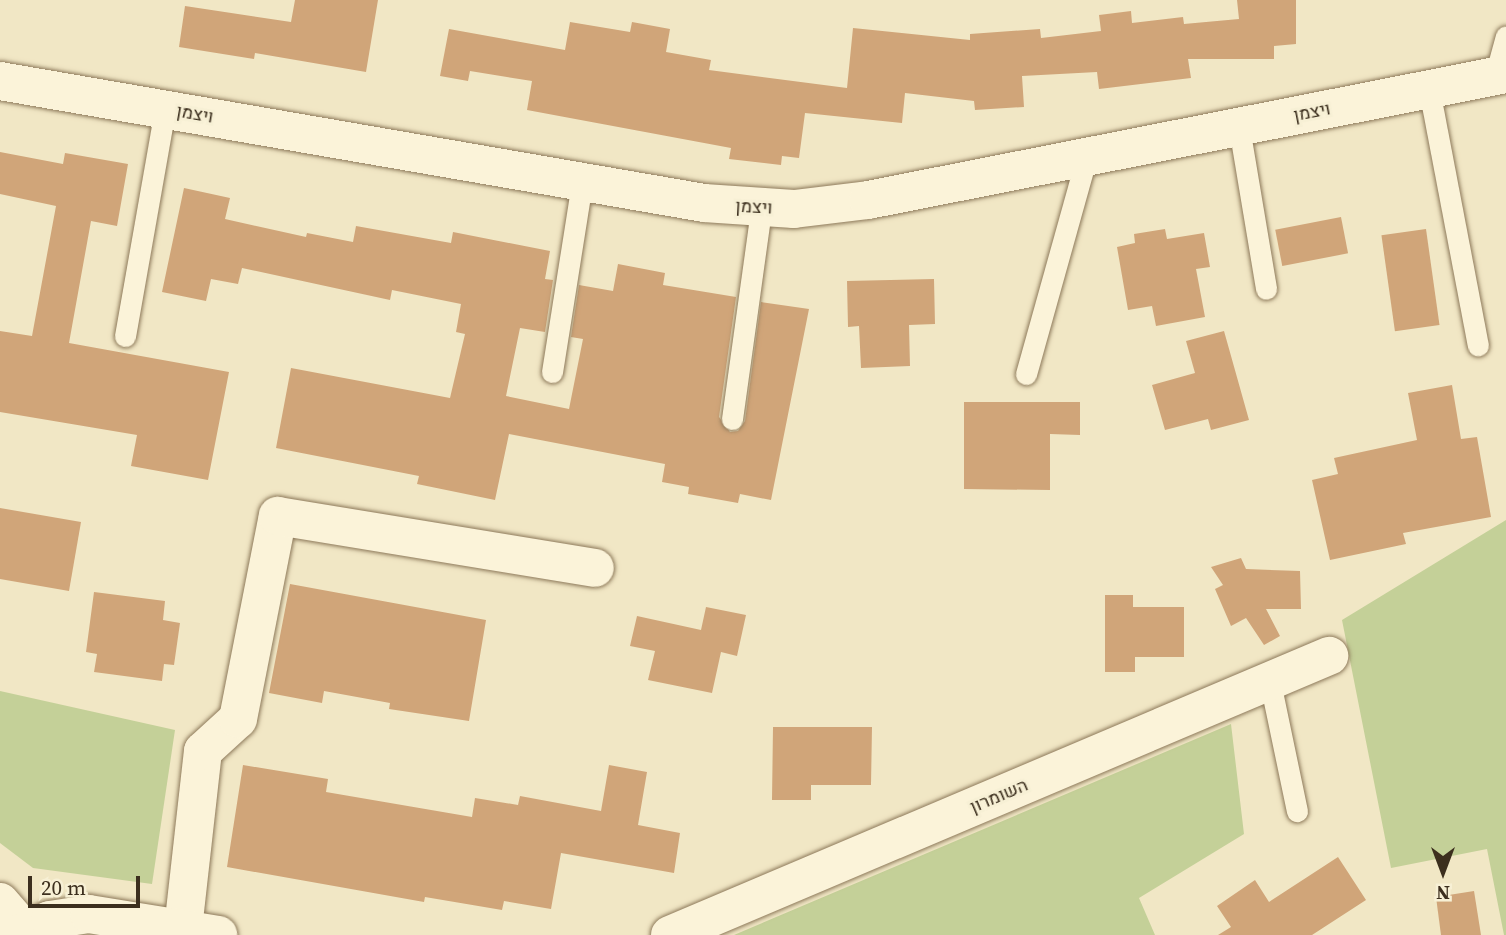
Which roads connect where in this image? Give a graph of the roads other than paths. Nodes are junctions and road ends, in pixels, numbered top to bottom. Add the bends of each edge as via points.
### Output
1 (1506, 36) edge
2 (1501, 75) edge
3 (0, 81) edge
4 (1429, 89) junction
5 (165, 108) junction
6 (1239, 127) junction
7 (1087, 156) junction
8 (582, 182) junction
9 (761, 209) junction
10 (1266, 289) dead end
11 (125, 336) dead end
12 (1478, 345) dead end
13 (552, 372) dead end
14 (1026, 374) dead end
15 (732, 419) dead end
16 (595, 568) dead end
17 (1329, 656) dead end
18 (1270, 681) junction
19 (1297, 811) dead end
20 (14, 923) edge
21 (200, 932) edge
22 (670, 935) edge

1 - 2 lane
2 - 4 street, ויצמן
3 - 5 street, ויצמן
4 - 6 street, ויצמן
4 - 12 lane
5 - 8 street, ויצמן
5 - 11 lane
6 - 7 street, ויצמן
6 - 10 lane
7 - 9 street, ויצמן via 840,204
7 - 14 lane
8 - 9 street, ויצמן
8 - 13 lane
9 - 15 lane
16 - 21 street via 278,516 238,719 203,751
17 - 18 street, השומרון
18 - 19 lane
18 - 22 street, השומרון
20 - 21 street via 89,914

